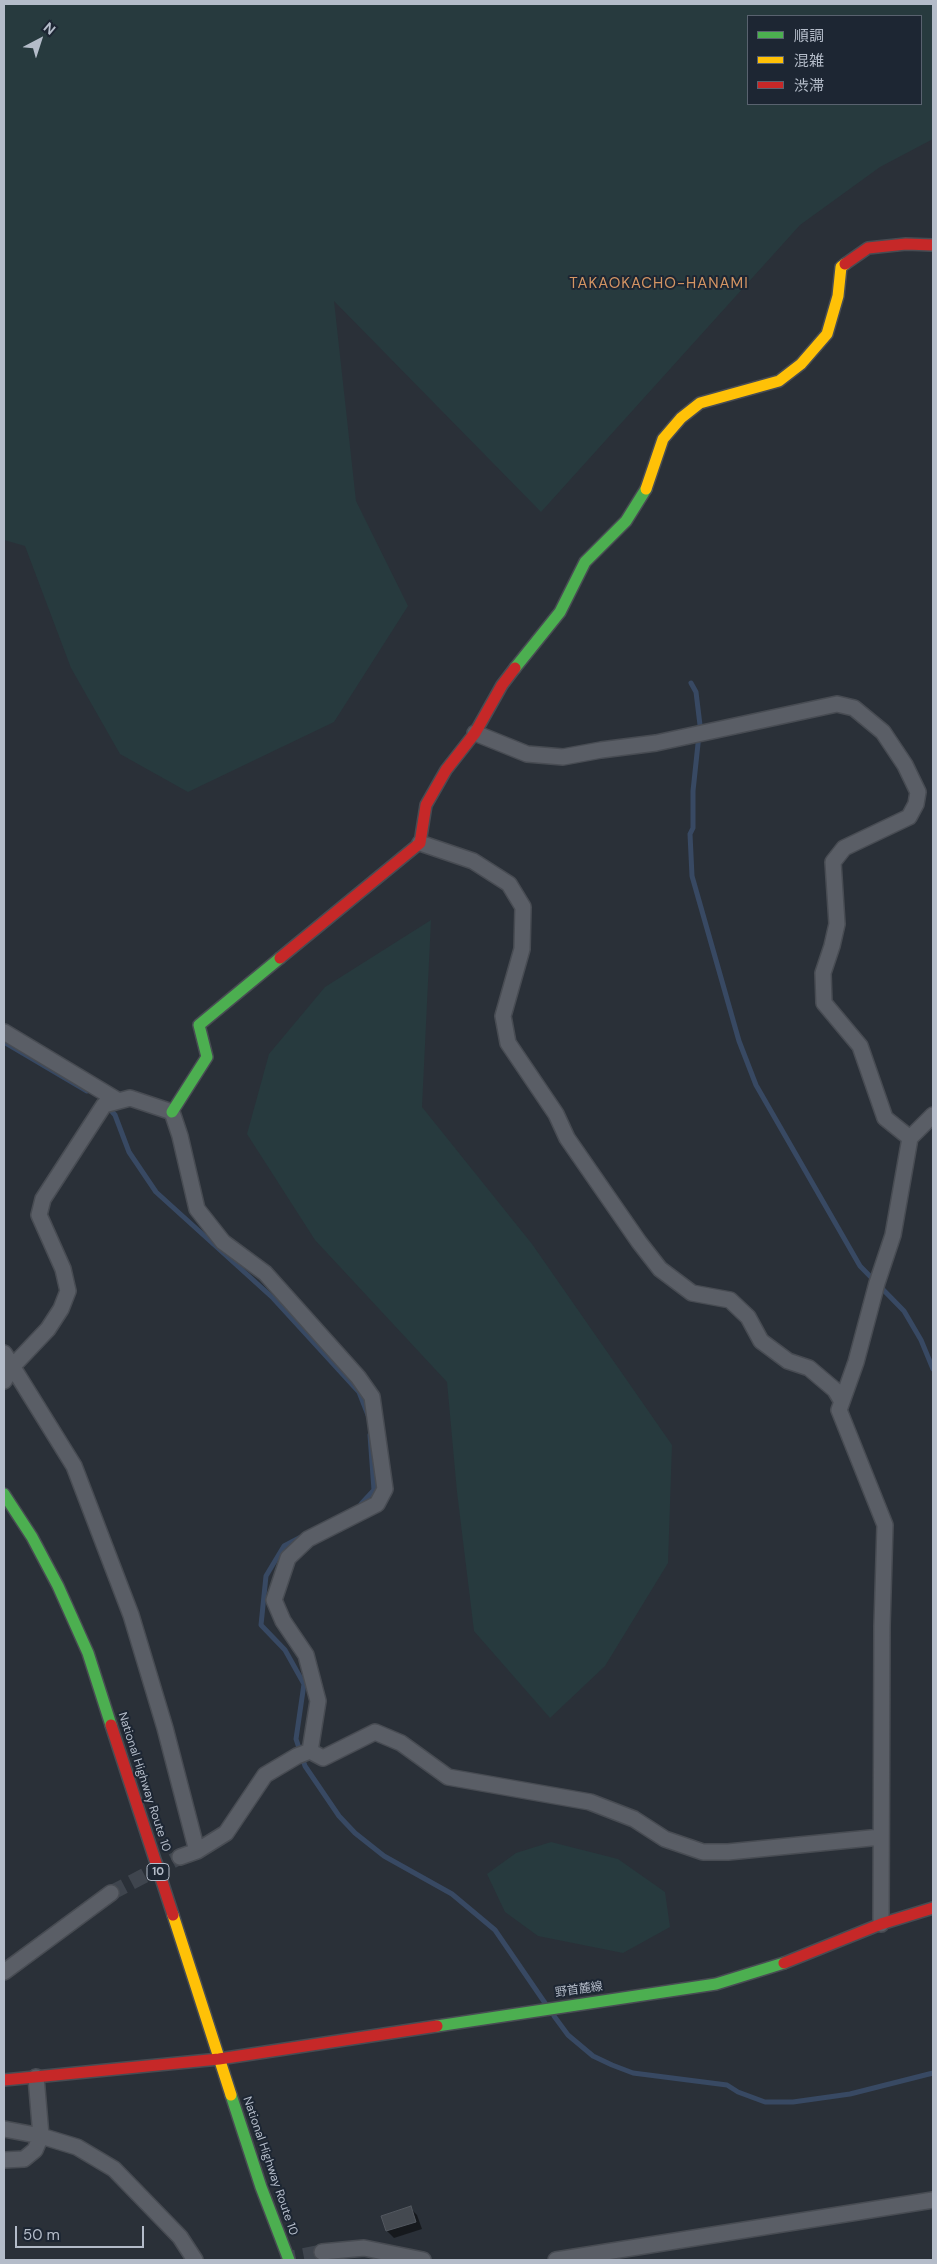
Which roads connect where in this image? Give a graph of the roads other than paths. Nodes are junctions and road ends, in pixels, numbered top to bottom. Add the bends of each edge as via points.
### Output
1 (933, 246) edge
2 (475, 733) junction
3 (420, 843) junction
4 (4, 1032) edge
5 (117, 1100) junction
6 (172, 1112) junction
7 (933, 1115) edge
8 (910, 1138) junction
9 (4, 1353) edge
10 (12, 1367) junction
11 (4, 1381) edge
12 (841, 1400) junction
13 (4, 1494) edge
14 (4, 1513) edge
15 (32, 1537) junction
16 (310, 1751) junction
17 (881, 1837) junction
18 (197, 1851) junction
19 (180, 1857) tunnel mouth
20 (111, 1893) tunnel mouth
21 (933, 1908) edge
22 (881, 1924) junction
23 (4, 1972) edge
24 (218, 2059) junction
25 (36, 2077) junction
26 (4, 2080) edge
27 (4, 2129) edge
28 (41, 2136) junction
29 (4, 2160) edge
30 (933, 2200) edge
31 (322, 2252) tunnel mouth
32 (195, 2260) edge
33 (289, 2260) edge
34 (423, 2260) edge
35 (556, 2260) edge

1 - 2 main road via 906,244 868,248 856,255 841,267 838,296 827,334 802,364 779,381 700,403 681,418 663,439 645,493 626,520 585,562 560,612 502,685
2 - 3 main road via 446,770 426,805
2 - 8 street via 527,754 563,757 656,743 837,704 854,708 882,732 918,792 916,804 909,817 844,848 834,862 837,924 822,973 824,1003 860,1046 885,1118
3 - 6 main road via 199,1025 208,1057
3 - 12 street via 473,861 509,884 523,907 522,949 503,1016 508,1043 556,1114 567,1138 639,1242 660,1269 692,1293 730,1300 748,1317 761,1341 788,1361 809,1368 835,1390
4 - 5 street
5 - 6 street via 130,1098
5 - 10 street via 104,1105 43,1199 39,1215 63,1269 68,1291 48,1329
6 - 16 street via 197,1209 223,1242 265,1273 372,1397 385,1489 377,1504 308,1539 288,1558 274,1600 282,1621 306,1654 318,1701
7 - 8 street
8 - 12 street via 893,1235 856,1362
9 - 10 street
10 - 11 street
10 - 18 street via 74,1466 131,1615
12 - 17 street via 839,1410 885,1526
13 - 15 main road, National Highway Route 10 / 10
14 - 15 main road
15 - 24 main road, National Highway Route 10 / 10 via 88,1653
16 - 17 street via 323,1758 375,1732 401,1743 448,1777 590,1802 634,1819 666,1839 704,1852
16 - 18 street via 265,1776 226,1832
17 - 22 street
18 - 19 street
20 - 23 street
21 - 22 main road, 野首麓線
22 - 24 main road, 野首麓線 via 794,1960 716,1984
24 - 25 main road, 野首麓線
24 - 33 main road, National Highway Route 10 / 10 via 260,2187
25 - 26 main road, 野首麓線
25 - 28 street
27 - 28 street
28 - 29 street via 35,2150 24,2159
28 - 32 street via 78,2147 114,2169 180,2236
30 - 35 street
31 - 34 street via 364,2248

